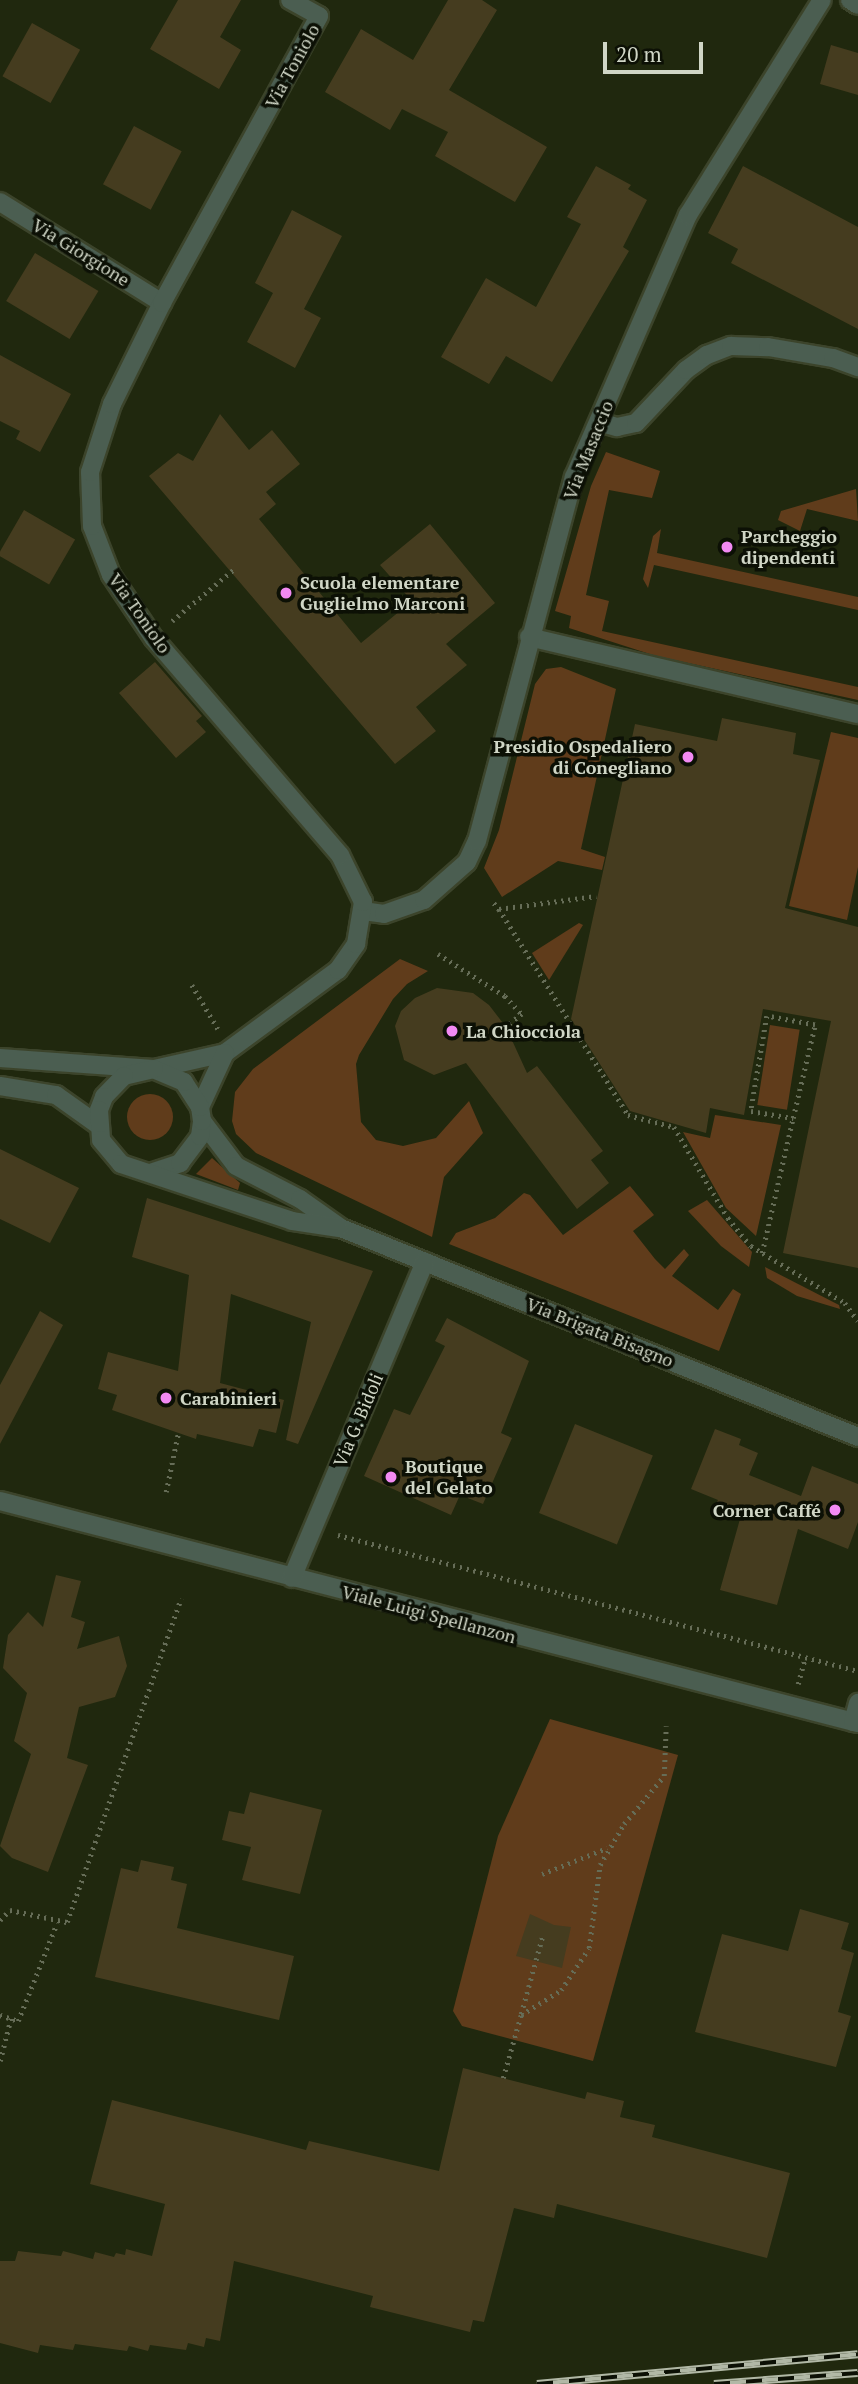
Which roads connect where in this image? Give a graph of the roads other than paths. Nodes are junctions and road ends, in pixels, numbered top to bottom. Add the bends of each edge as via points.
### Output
1 (290, 0) edge
2 (822, 0) edge
3 (850, 0) edge
4 (858, 5) edge
5 (0, 202) edge
6 (162, 303) junction
7 (858, 367) edge
8 (598, 422) junction
9 (529, 637) junction
10 (858, 714) edge
11 (363, 911) junction
12 (225, 1053) junction
13 (0, 1058) edge
14 (153, 1069) junction
15 (0, 1086) edge
16 (201, 1114) junction
17 (98, 1125) junction
18 (150, 1173) junction
19 (341, 1228) junction
20 (425, 1262) junction
21 (858, 1437) edge
22 (0, 1501) edge
23 (292, 1578) junction
24 (858, 1703) edge
25 (856, 1722) edge

1 - 6 street, Via Toniolo via 319,16
2 - 8 street, Via Masaccio via 688,215
3 - 4 street
5 - 6 street, Via Giorgione
6 - 11 street, Via Toniolo via 112,404 90,472 92,526 111,575 153,639 340,855
7 - 8 street via 768,347 732,346 707,355 686,370 636,423 617,427
8 - 9 street, Via Masaccio via 574,477
9 - 10 street
9 - 11 street, Via Masaccio via 477,841 467,862 424,900 384,915
11 - 12 street via 356,944 338,970
12 - 14 street
12 - 16 street
13 - 14 street
14 - 16 street via 184,1082
14 - 17 street via 138,1070 113,1085 102,1103
15 - 17 street via 56,1095
16 - 18 street via 200,1136 180,1163
16 - 19 street via 236,1166 300,1199
17 - 18 street via 102,1140 121,1164
18 - 19 street via 292,1221
19 - 20 street, Via Brigata Bisagno
20 - 21 street, Via Brigata Bisagno
20 - 23 street, Via G. Bidoli
22 - 23 street, Viale Luigi Spellanzon
23 - 25 street, Viale Luigi Spellanzon
24 - 25 street

